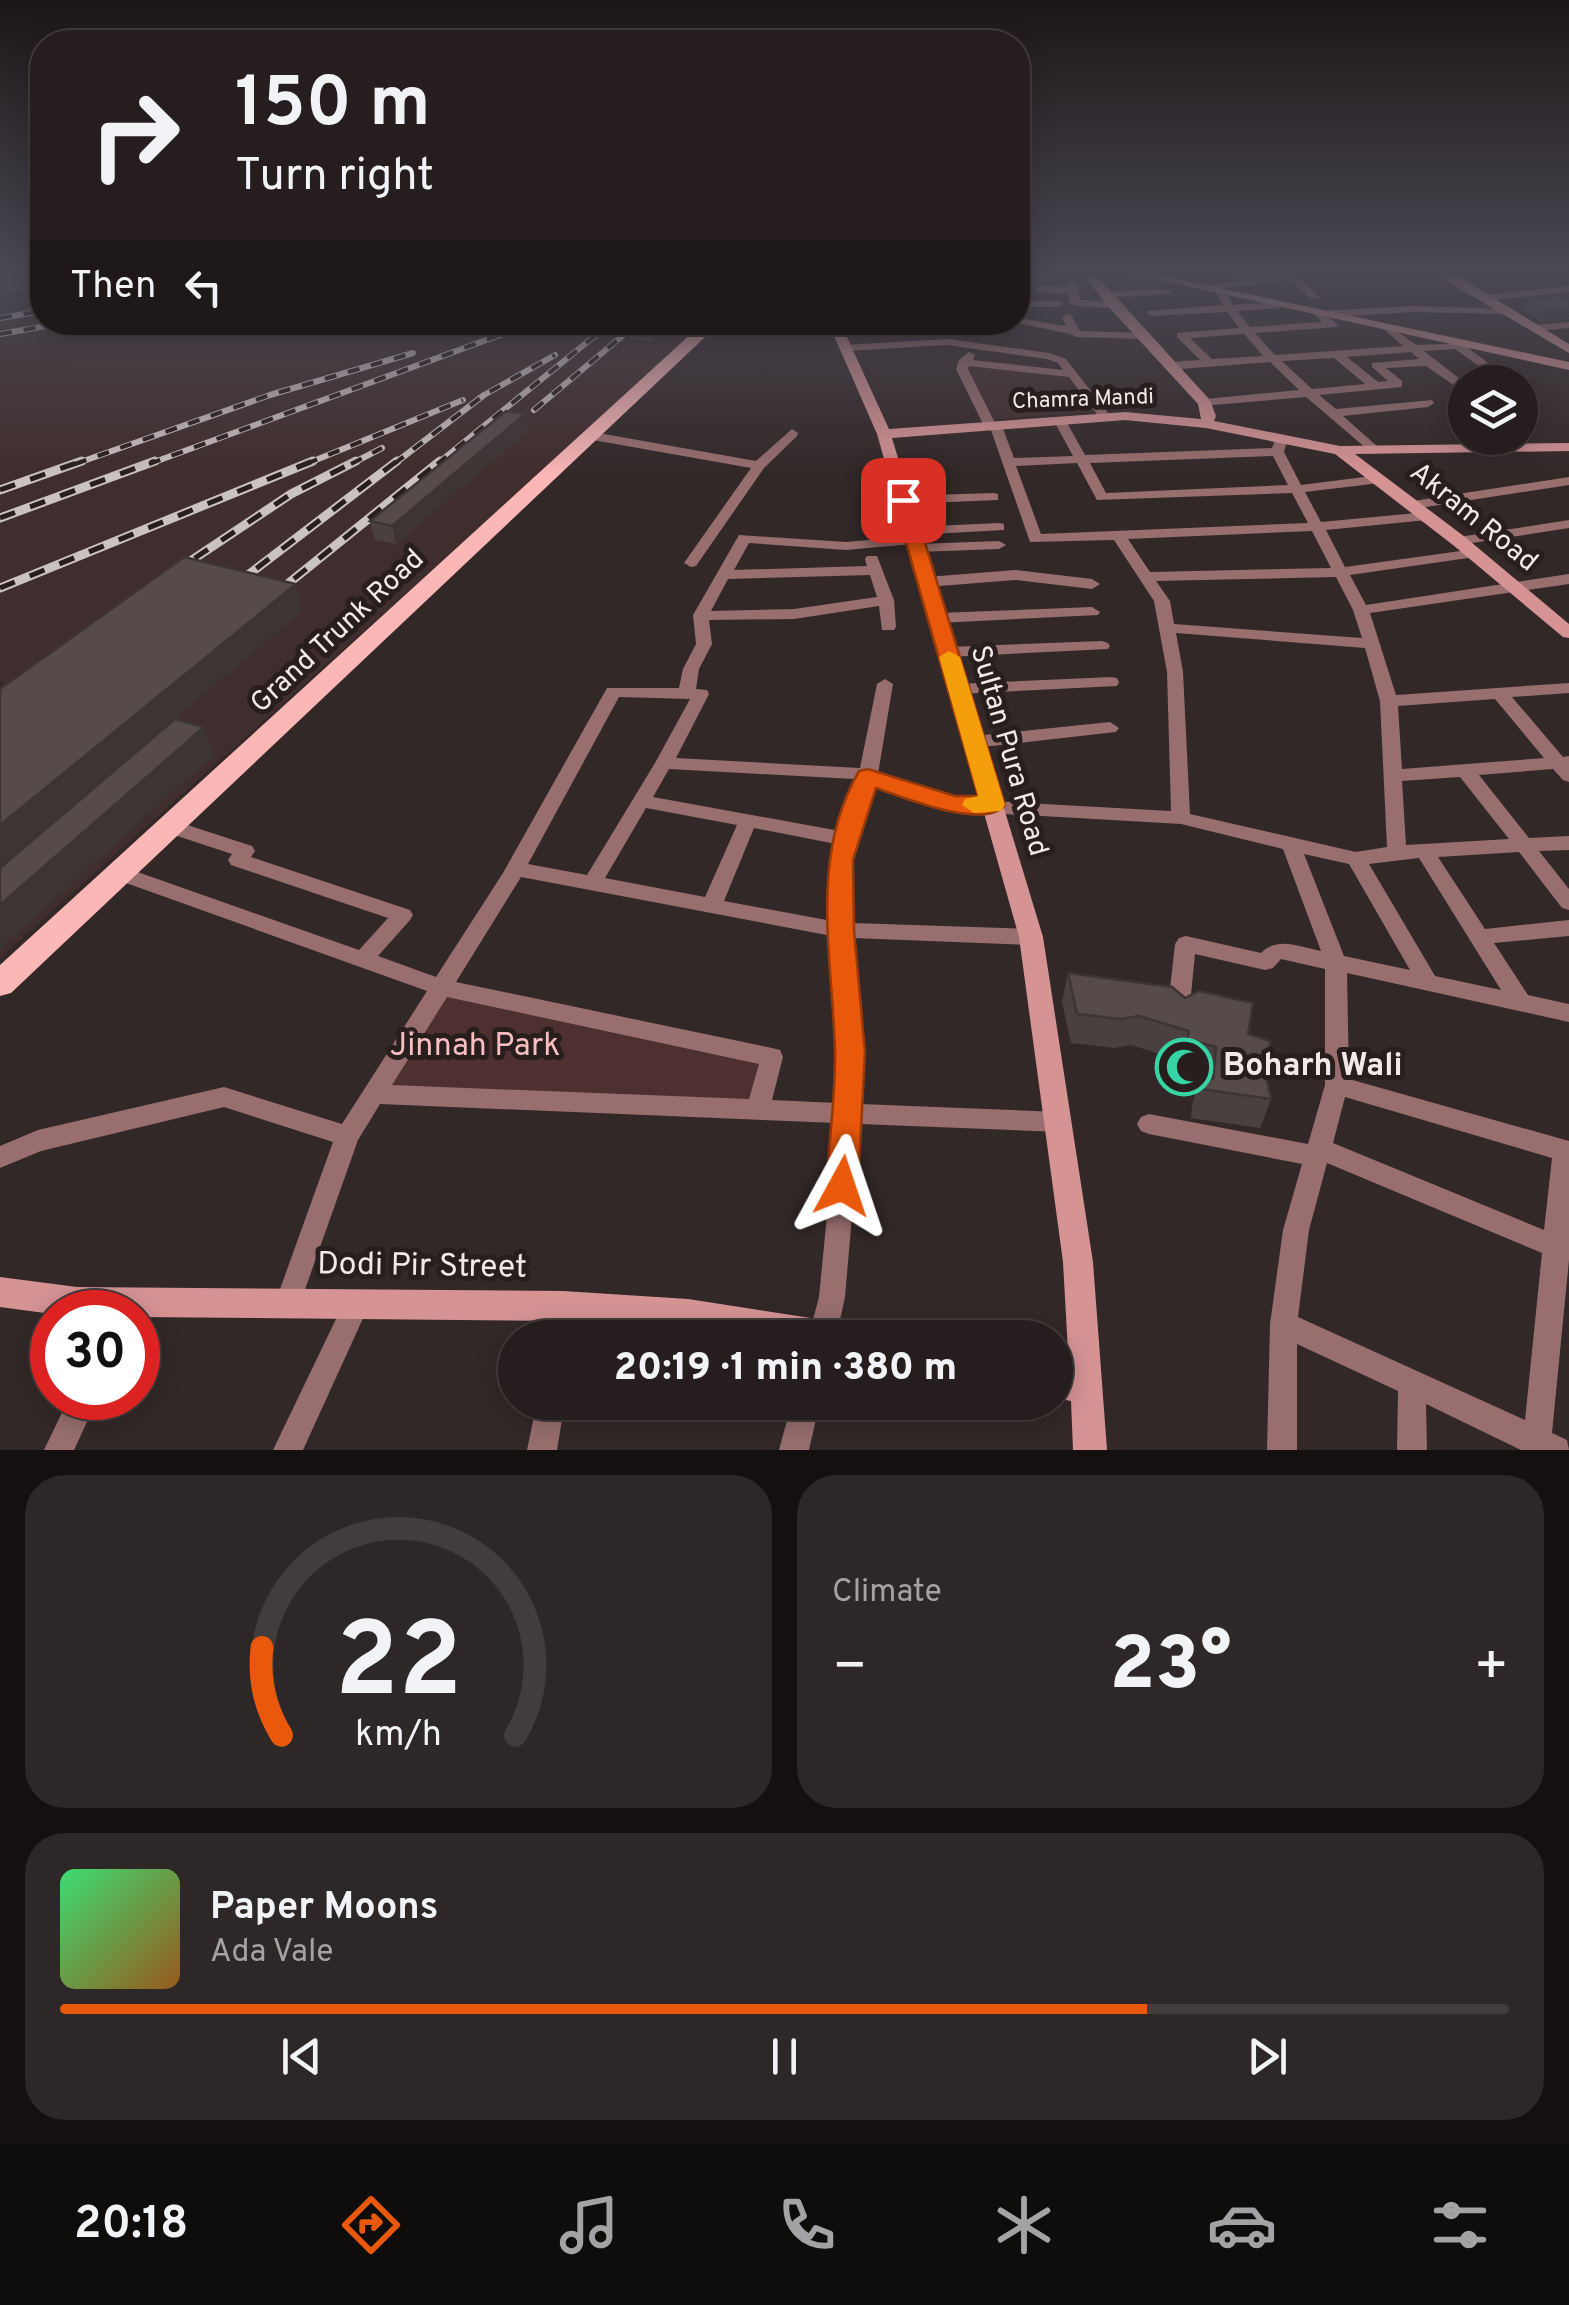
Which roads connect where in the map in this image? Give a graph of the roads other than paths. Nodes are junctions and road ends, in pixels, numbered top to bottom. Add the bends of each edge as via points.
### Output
1 (694, 341) edge
2 (843, 341) edge
3 (1147, 341) edge
4 (1187, 341) edge
5 (1258, 341) edge
6 (1404, 341) edge
7 (1442, 341) edge
8 (980, 344) junction
9 (1462, 345) junction
10 (846, 348) junction
11 (1414, 349) junction
12 (1336, 354) junction
13 (1274, 358) junction
14 (963, 362) junction
15 (1429, 362) junction
16 (1209, 363) junction
17 (1487, 365) edge
18 (1168, 366) junction
19 (1569, 366) edge
20 (1070, 374) junction
21 (1448, 377) edge
22 (1216, 382) dead end
23 (1375, 386) junction
24 (1312, 392) junction
25 (1234, 400) junction
26 (1204, 403) junction
27 (1428, 403) dead end
28 (1336, 413) junction
29 (1106, 418) junction
30 (1060, 421) junction
31 (1206, 424) junction
32 (993, 426) junction
33 (792, 433) dead end
34 (884, 434) junction
35 (593, 436) junction
36 (1279, 447) junction
37 (1569, 447) edge
38 (1340, 450) junction
39 (1373, 450) junction
40 (1083, 458) junction
41 (1009, 462) junction
42 (758, 464) junction
43 (1380, 479) junction
44 (1569, 482) edge
45 (1299, 489) junction
46 (994, 498) dead end
47 (903, 500) junction
48 (1420, 510) junction
49 (1569, 524) edge
50 (999, 528) dead end
51 (1315, 528) junction
52 (1118, 535) junction
53 (915, 540) junction
54 (1460, 541) junction
55 (868, 544) junction
56 (999, 544) dead end
57 (1475, 554) junction
58 (691, 563) dead end
59 (875, 570) junction
60 (1340, 572) junction
61 (724, 575) junction
62 (1144, 577) junction
63 (1569, 579) edge
64 (927, 582) junction
65 (1092, 584) dead end
66 (1517, 589) junction
67 (886, 600) junction
68 (1361, 610) junction
69 (1092, 612) dead end
70 (701, 615) junction
71 (938, 618) junction
72 (888, 627) dead end
73 (1167, 628) junction
74 (1566, 628) edge
75 (1372, 644) junction
76 (1102, 646) dead end
77 (948, 652) junction
78 (1111, 682) dead end
79 (885, 684) dead end
80 (1569, 688) edge
81 (958, 689) junction
82 (1499, 693) junction
83 (686, 694) junction
84 (1388, 701) junction
85 (1110, 728) dead end
86 (974, 742) junction
87 (664, 763) junction
88 (1565, 767) edge
89 (1466, 770) junction
90 (868, 776) junction
91 (1391, 776) junction
92 (642, 800) junction
93 (992, 805) junction
94 (1181, 818) junction
95 (748, 821) junction
96 (172, 827) junction
97 (847, 839) junction
98 (1290, 842) junction
99 (1569, 843) edge
100 (1524, 845) junction
101 (1424, 850) junction
102 (1396, 852) junction
103 (1356, 859) junction
104 (122, 874) junction
105 (512, 874) junction
106 (592, 883) junction
107 (1569, 902) edge
108 (711, 906) junction
109 (1569, 928) edge
110 (840, 930) junction
111 (1031, 937) junction
112 (1480, 937) junction
113 (364, 959) junction
114 (1336, 964) junction
115 (1426, 979) junction
116 (0, 984) edge
117 (442, 987) junction
118 (1520, 1001) junction
119 (1569, 1013) edge
120 (1178, 1016) edge
121 (1337, 1085) junction
122 (374, 1094) junction
123 (758, 1109) junction
124 (849, 1113) junction
125 (1059, 1122) junction
126 (1149, 1124) dead end
127 (348, 1136) junction
128 (1567, 1151) edge
129 (1317, 1152) junction
130 (0, 1157) edge
131 (1563, 1249) edge
132 (0, 1292) edge
133 (30, 1296) edge
134 (288, 1303) junction
135 (356, 1303) junction
136 (160, 1306) edge
137 (563, 1306) junction
138 (561, 1320) edge
139 (726, 1320) edge
140 (830, 1320) edge
141 (1284, 1324) junction
142 (1412, 1382) junction
143 (1073, 1386) edge
144 (1088, 1389) junction
145 (73, 1420) edge
146 (548, 1420) edge
147 (802, 1420) edge
148 (1542, 1447) edge
149 (59, 1450) edge
150 (288, 1450) edge
151 (542, 1450) edge
152 (794, 1450) edge
153 (1090, 1450) edge
154 (1282, 1450) edge
155 (1412, 1450) edge

1 - 35 main road, Grand Trunk Road
2 - 10 main road, Sultan Pura Road
3 - 18 main road
4 - 16 street
5 - 13 street
6 - 11 street
7 - 9 main road
8 - 10 street
8 - 14 street
8 - 20 street via 1048,356
9 - 11 street
9 - 17 street
9 - 19 main road
10 - 34 main road, Sultan Pura Road
11 - 12 street
11 - 15 street
12 - 13 street
12 - 23 street
13 - 16 street
13 - 24 street
14 - 20 street
14 - 32 street
15 - 21 street
15 - 23 street via 1376,366 1398,384
16 - 18 street
18 - 26 main road
20 - 29 street
22 - 25 street
23 - 24 street
24 - 25 street
24 - 28 street
25 - 26 street
26 - 31 main road
27 - 28 street
28 - 39 street
29 - 30 main road, Chamra Mandi
29 - 31 main road, Chamra Mandi
30 - 32 main road, Chamra Mandi
30 - 40 street
31 - 36 main road, Chamra Mandi
32 - 34 main road, Chamra Mandi
32 - 41 street
33 - 42 street
34 - 47 main road, Sultan Pura Road
35 - 42 street
35 - 96 main road, Grand Trunk Road
36 - 38 main road, Chamra Mandi
36 - 40 street
36 - 45 street
37 - 39 main road, Chamra Mandi
38 - 39 main road, Chamra Mandi
38 - 43 main road, Akram Road
40 - 41 street
40 - 45 street via 1102,497
41 - 52 street via 1035,539
42 - 58 street
43 - 45 street
43 - 48 main road, Akram Road
44 - 48 street
45 - 51 street
46 - 47 street
47 - 53 main road, Sultan Pura Road
48 - 51 street
48 - 54 main road, Akram Road
49 - 54 street
50 - 53 street
51 - 52 street
51 - 60 street
52 - 62 street
53 - 55 street
53 - 56 street
53 - 64 main road, Sultan Pura Road
54 - 57 main road, Akram Road
55 - 59 street
55 - 61 street via 744,538
57 - 60 street
57 - 66 main road, Akram Road
59 - 61 street
59 - 67 street
60 - 62 street
60 - 68 street
61 - 70 street
62 - 73 street via 1162,602
63 - 66 street
64 - 65 street via 1015,575
64 - 71 main road, Sultan Pura Road
66 - 68 street
66 - 74 main road, Akram Road
67 - 70 street via 762,618
67 - 72 street
68 - 75 street
69 - 71 street
70 - 83 street via 704,644
71 - 77 main road, Sultan Pura Road
73 - 75 street
73 - 94 street
75 - 84 street
76 - 77 street
77 - 81 main road, Sultan Pura Road
78 - 81 street
79 - 90 street
80 - 82 street
81 - 86 main road, Sultan Pura Road
82 - 84 street
82 - 88 street
83 - 87 street via 702,694
83 - 105 street via 613,692
84 - 91 street
85 - 86 street
86 - 93 main road, Sultan Pura Road
87 - 90 street
87 - 92 street
88 - 89 street
89 - 91 street
89 - 100 street
90 - 93 street via 954,805
90 - 97 street
91 - 102 street
92 - 95 street
92 - 106 street
93 - 94 street
93 - 111 main road, Sultan Pura Road
94 - 98 street
95 - 97 street
95 - 108 street
96 - 104 main road, Grand Trunk Road
96 - 113 street via 245,852 238,860 403,914
97 - 110 street via 840,860
98 - 103 street
98 - 114 street
99 - 100 street
100 - 101 street
100 - 107 street
101 - 102 street
101 - 112 street
102 - 103 street
103 - 115 street
104 - 113 street
104 - 116 main road, Grand Trunk Road
105 - 106 street via 516,869
105 - 117 street
106 - 108 street
108 - 110 street
109 - 112 street
110 - 111 street
110 - 124 street
111 - 125 main road, Sultan Pura Road
112 - 118 street
113 - 117 street
114 - 115 street
114 - 120 street via 1277,950 1265,962 1186,944
114 - 121 street
115 - 118 street
117 - 122 street
117 - 123 street via 772,1057
118 - 119 street
121 - 128 street
121 - 129 street
122 - 123 street
122 - 127 street
123 - 124 street
124 - 125 street
124 - 140 street
125 - 144 main road, Sultan Pura Road
126 - 129 street
127 - 130 street via 224,1098
127 - 134 street
128 - 131 street
129 - 131 street
129 - 141 street via 1296,1230
131 - 148 street
132 - 133 main road, Dodi Pir Street
134 - 135 main road, Dodi Pir Street
134 - 136 main road, Dodi Pir Street
135 - 137 main road, Dodi Pir Street
135 - 150 street
137 - 138 street
137 - 139 main road, Dodi Pir Street
141 - 142 street
141 - 154 street
142 - 148 street
142 - 155 street
143 - 144 main road
144 - 153 main road, Sultan Pura Road
145 - 149 street
146 - 151 street
147 - 152 street

